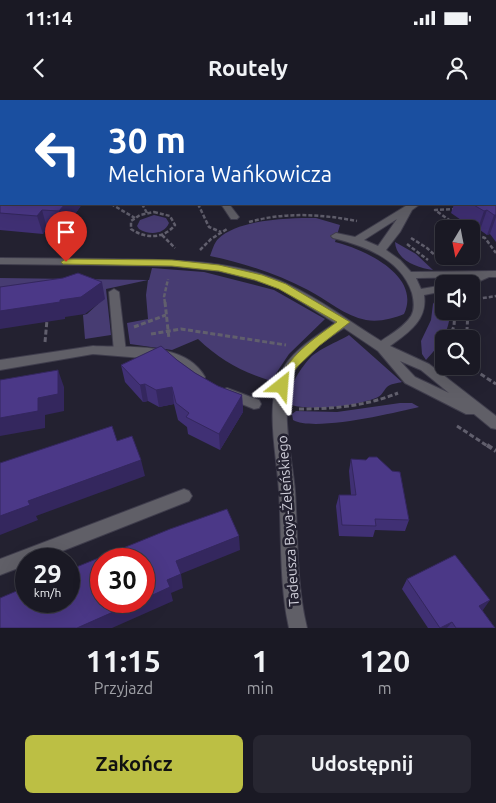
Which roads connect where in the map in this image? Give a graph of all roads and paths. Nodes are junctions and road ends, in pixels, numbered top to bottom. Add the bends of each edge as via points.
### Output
1 (113, 205) edge
2 (143, 205) edge
3 (198, 205) edge
4 (226, 205) edge
5 (411, 207) edge
6 (460, 209) dead end
7 (147, 213) junction
8 (135, 218) junction
9 (449, 220) edge
10 (234, 221) joint
11 (247, 222) dead end
12 (377, 226) junction
13 (222, 232) junction
14 (396, 232) junction
15 (162, 235) junction
16 (336, 236) dead end
17 (480, 236) edge
18 (356, 240) junction
19 (176, 250) dead end
20 (192, 250) dead end
21 (380, 251) junction
22 (496, 252) edge
23 (435, 257) edge
24 (0, 261) edge
25 (496, 274) edge
26 (409, 275) junction
27 (168, 279) dead end
28 (480, 279) edge
29 (435, 290) edge
30 (114, 292) dead end
31 (417, 293) junction
32 (496, 296) edge
33 (480, 299) edge
34 (166, 315) junction
35 (47, 320) edge
36 (345, 322) junction
37 (169, 331) junction
38 (118, 333) junction
39 (381, 347) junction
40 (44, 348) dead end
41 (120, 352) junction
42 (305, 352) junction
43 (160, 355) junction
44 (0, 365) edge
45 (480, 374) edge
46 (496, 384) edge
47 (403, 391) dead end
48 (254, 404) dead end
49 (281, 407) junction
50 (492, 421) edge
51 (184, 496) dead end
52 (0, 567) edge
53 (298, 628) edge

1 - 8 path
2 - 7 path
3 - 13 path via 208,227
4 - 10 street
5 - 12 street
5 - 14 street
6 - 9 path via 435,210
7 - 8 path
7 - 15 path via 168,214 175,221 173,229
8 - 15 path via 130,225 134,233
10 - 13 path
11 - 12 path via 302,214 343,218
12 - 18 street
13 - 20 path via 200,250
14 - 21 street
14 - 23 path via 413,239
15 - 19 path
16 - 18 street
17 - 22 path
18 - 21 street
21 - 26 street
24 - 36 street via 152,262 219,268 283,286
25 - 26 street
25 - 28 street
26 - 31 street
27 - 34 path via 164,297
29 - 31 street
30 - 38 street
31 - 39 street via 419,310 414,320
32 - 33 path
34 - 37 path
34 - 38 path
35 - 40 path
36 - 39 street
36 - 42 street, Tadeusza Boya-Żeleńskiego
37 - 38 path via 134,337
37 - 42 path via 188,330 276,343
37 - 43 path
38 - 41 street
39 - 50 street via 425,367
39 - 50 street via 410,380
41 - 43 street
41 - 44 street via 93,350
42 - 49 street, Tadeusza Boya-Żeleńskiego via 287,372 282,386
43 - 48 street via 182,362 214,387
45 - 46 path
47 - 49 path via 384,400 349,408
49 - 53 street, Tadeusza Boya-Żeleńskiego via 289,567 292,605
51 - 52 street

